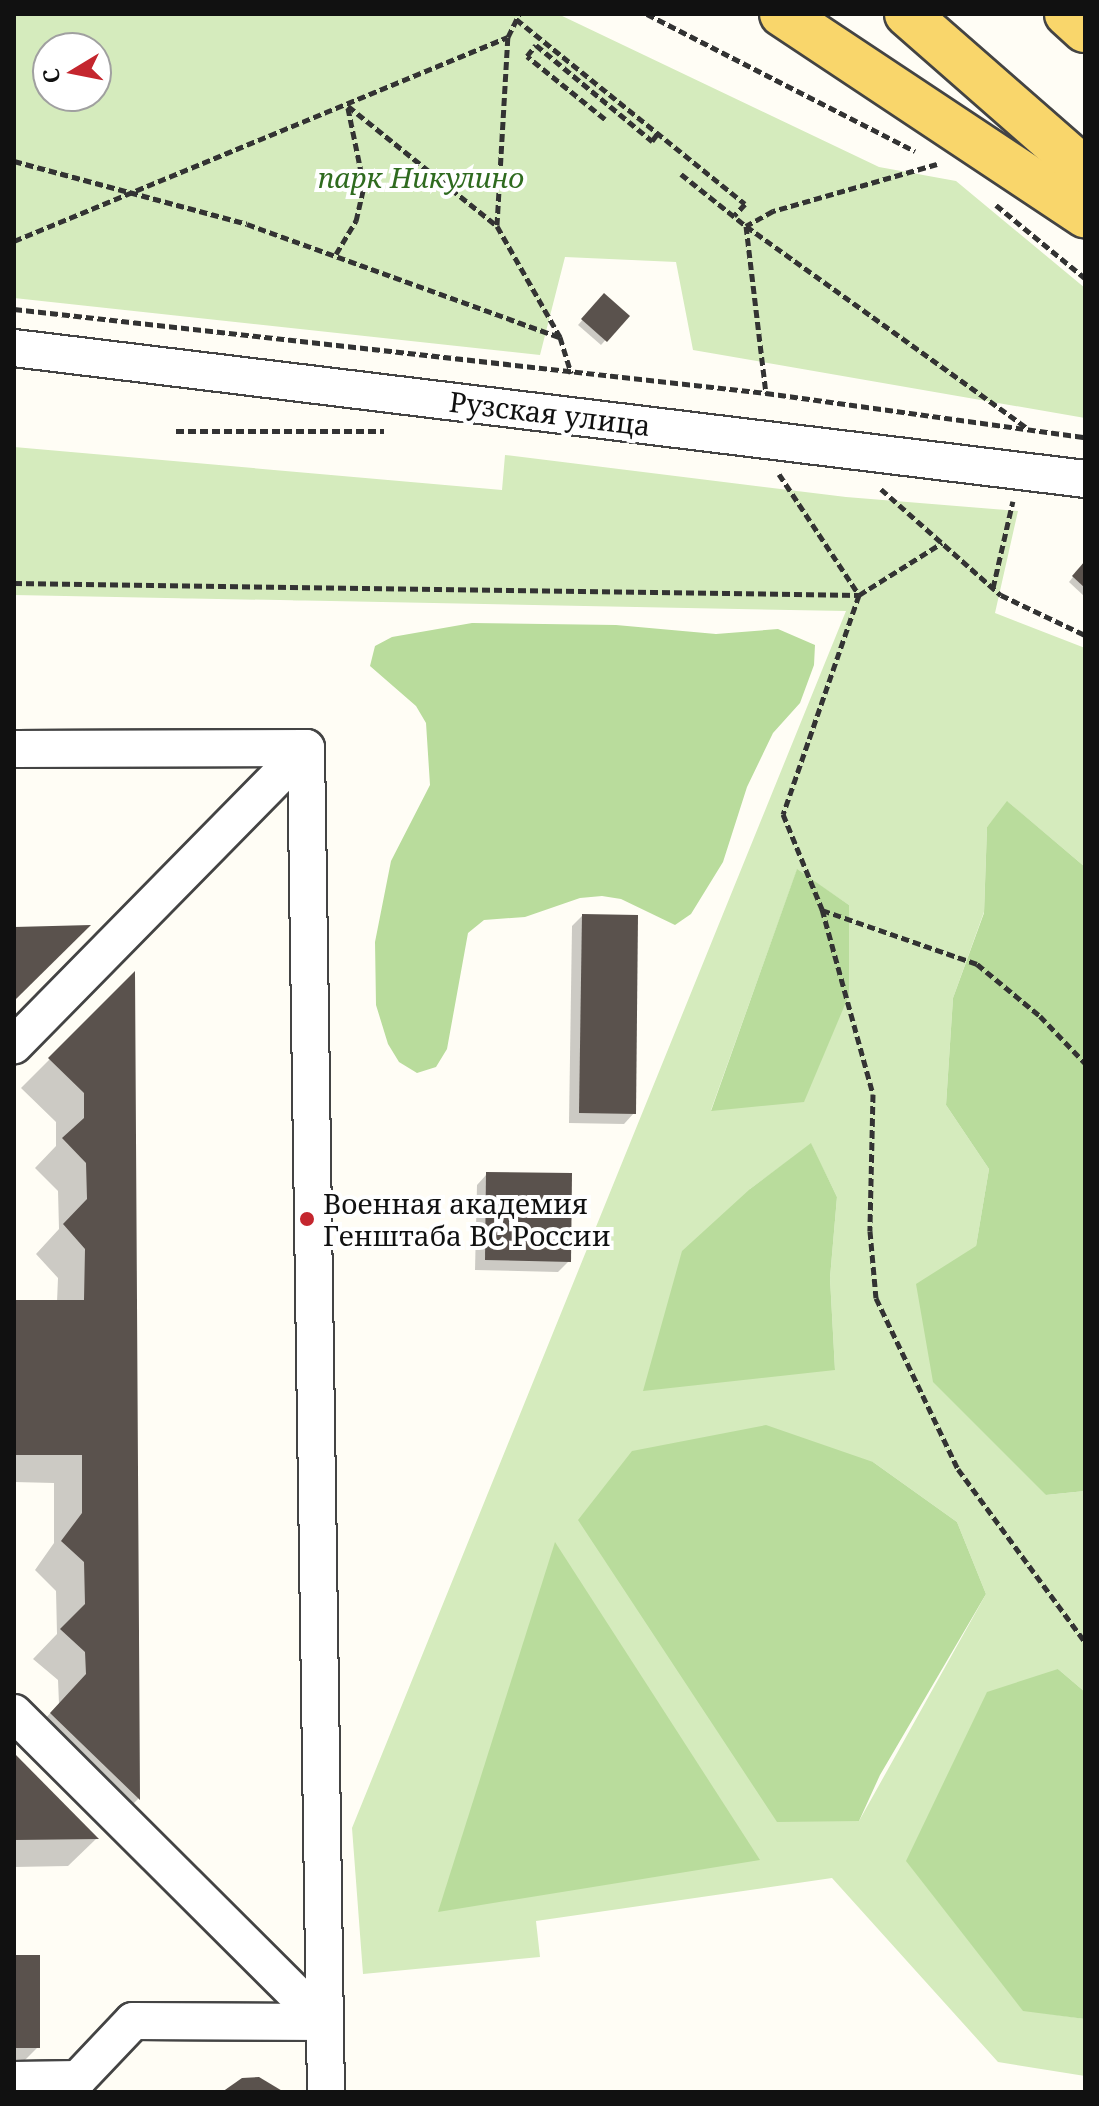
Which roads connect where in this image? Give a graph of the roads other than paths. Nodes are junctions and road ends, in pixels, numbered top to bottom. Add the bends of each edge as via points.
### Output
1 (782, 14) edge
2 (907, 14) edge
3 (1067, 14) edge
4 (1085, 30) edge
5 (1085, 170) edge
6 (1085, 215) edge
7 (14, 348) edge
8 (1085, 479) edge
9 (306, 748) junction
10 (14, 749) edge
11 (14, 1045) edge
12 (14, 1713) edge
13 (324, 2022) junction
14 (14, 2080) edge
15 (326, 2092) edge

1 - 6 main road
2 - 5 main road
3 - 4 main road
7 - 8 street, Рузская улица
9 - 10 street
9 - 11 street
9 - 13 street
12 - 13 street
13 - 14 street via 133,2021 78,2079
13 - 15 street

